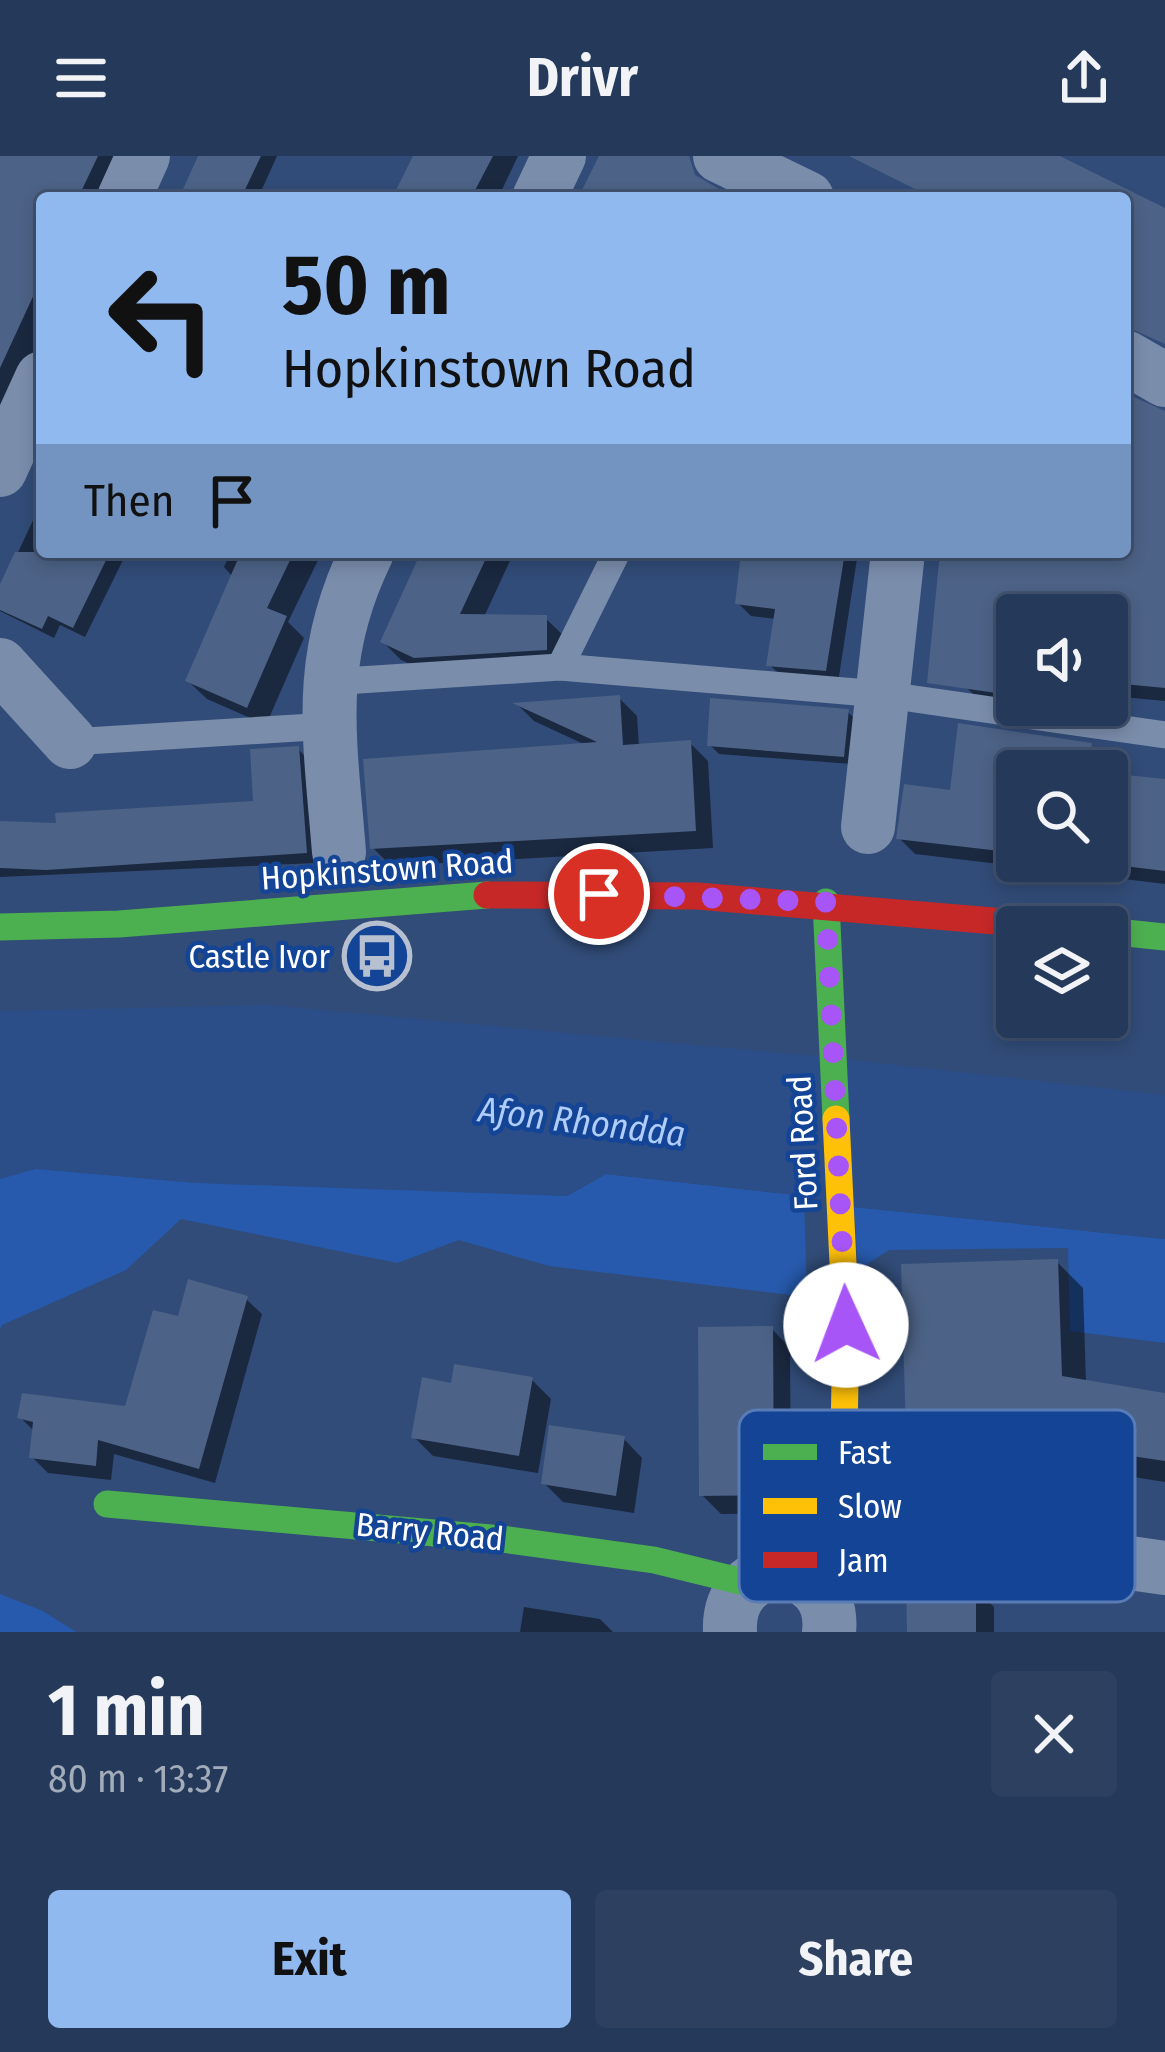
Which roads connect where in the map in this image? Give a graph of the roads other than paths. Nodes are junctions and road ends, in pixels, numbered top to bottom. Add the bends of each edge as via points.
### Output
1 (143, 156) edge
2 (560, 156) edge
3 (720, 156) edge
4 (127, 192) edge
5 (542, 192) edge
6 (790, 192) edge
7 (1131, 360) edge
8 (1165, 380) edge
9 (36, 391) edge
10 (0, 470) edge
11 (364, 558) edge
12 (614, 558) edge
13 (897, 558) edge
14 (0, 665) edge
15 (560, 668) junction
16 (880, 694) junction
17 (328, 704) junction
18 (1165, 735) edge
19 (70, 742) joint
20 (868, 827) dead end
21 (339, 852) dead end
22 (826, 902) junction
23 (996, 920) edge
24 (0, 928) edge
25 (1128, 933) edge
26 (1165, 937) edge
27 (840, 1410) edge
28 (107, 1504) dead end
29 (1135, 1564) edge
30 (1165, 1568) edge
31 (739, 1608) edge

1 - 4 street
2 - 5 street
3 - 6 street
7 - 8 street
9 - 10 street
11 - 17 street via 342,610
12 - 15 lane
13 - 16 street
14 - 19 street
15 - 16 lane
15 - 17 lane
16 - 18 lane
16 - 20 street
17 - 19 lane
17 - 21 street
22 - 23 street, Hopkinstown Road
22 - 24 street, Hopkinstown Road via 474,896
22 - 27 street, Ford Road via 846,1325
25 - 26 street
28 - 31 street, Barry Road via 472,1534 644,1558 714,1571
29 - 30 street, Barry Road

